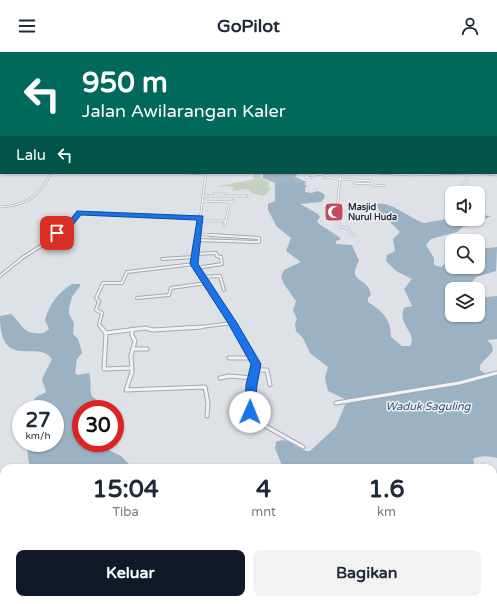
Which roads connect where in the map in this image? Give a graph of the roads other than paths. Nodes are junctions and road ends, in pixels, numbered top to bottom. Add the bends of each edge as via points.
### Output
1 (51, 174) edge
2 (206, 174) edge
3 (309, 174) edge
4 (341, 174) edge
5 (423, 174) edge
6 (438, 174) edge
7 (467, 174) edge
8 (317, 175) edge
9 (342, 176) dead end
10 (349, 176) dead end
11 (311, 178) dead end
12 (341, 179) junction
13 (348, 180) junction
14 (354, 183) dead end
15 (373, 184) junction
16 (385, 186) dead end
17 (461, 186) dead end
18 (204, 195) junction
19 (247, 196) dead end
20 (203, 201) junction
21 (0, 207) edge
22 (201, 219) junction
23 (226, 221) junction
24 (224, 225) dead end
25 (198, 234) junction
26 (354, 235) dead end
27 (197, 240) junction
28 (194, 256) junction
29 (162, 259) dead end
30 (194, 264) junction
31 (196, 268) junction
32 (0, 276) edge
33 (202, 277) junction
34 (206, 283) junction
35 (224, 290) dead end
36 (137, 298) dead end
37 (232, 323) junction
38 (132, 329) junction
39 (106, 333) junction
40 (133, 349) junction
41 (147, 349) dead end
42 (229, 358) dead end
43 (254, 358) junction
44 (132, 368) junction
45 (256, 370) junction
46 (497, 373) edge
47 (220, 378) dead end
48 (253, 378) junction
49 (270, 385) dead end
50 (336, 403) dead end
51 (207, 416) dead end
52 (303, 447) dead end

1 - 21 street via 43,190 36,196 18,205
2 - 18 street
3 - 8 street
3 - 11 street via 306,177
4 - 12 street
5 - 6 street
7 - 17 street via 467,180
8 - 12 street
9 - 12 street
10 - 13 street
12 - 13 street
12 - 26 street via 336,206 338,222 340,227 348,228 350,234
13 - 15 street via 372,181
14 - 15 street
15 - 16 street
18 - 19 street
18 - 20 street
20 - 22 street
20 - 23 street via 232,201
22 - 23 street
22 - 25 street
22 - 32 street via 78,213 68,228 22,258
23 - 24 street
25 - 27 street
25 - 27 street via 247,236 259,238 259,242
27 - 28 street
28 - 29 street
28 - 30 street
28 - 31 street via 216,253 222,262
30 - 31 street
30 - 39 street via 127,272 122,283 103,283 96,298 99,300 96,310 102,313 99,325
31 - 33 street
33 - 34 street
33 - 35 street via 220,276
34 - 36 street via 171,288 169,296
34 - 37 street
37 - 38 street via 194,328
37 - 43 street
38 - 39 street
38 - 40 street via 135,341
39 - 44 street via 104,369
40 - 41 street
40 - 44 street
42 - 43 street
43 - 45 street
44 - 51 street via 126,391 180,386 205,387
45 - 48 street
45 - 49 street via 267,370
46 - 50 street via 459,384
47 - 48 street
48 - 52 street via 250,409 252,416

